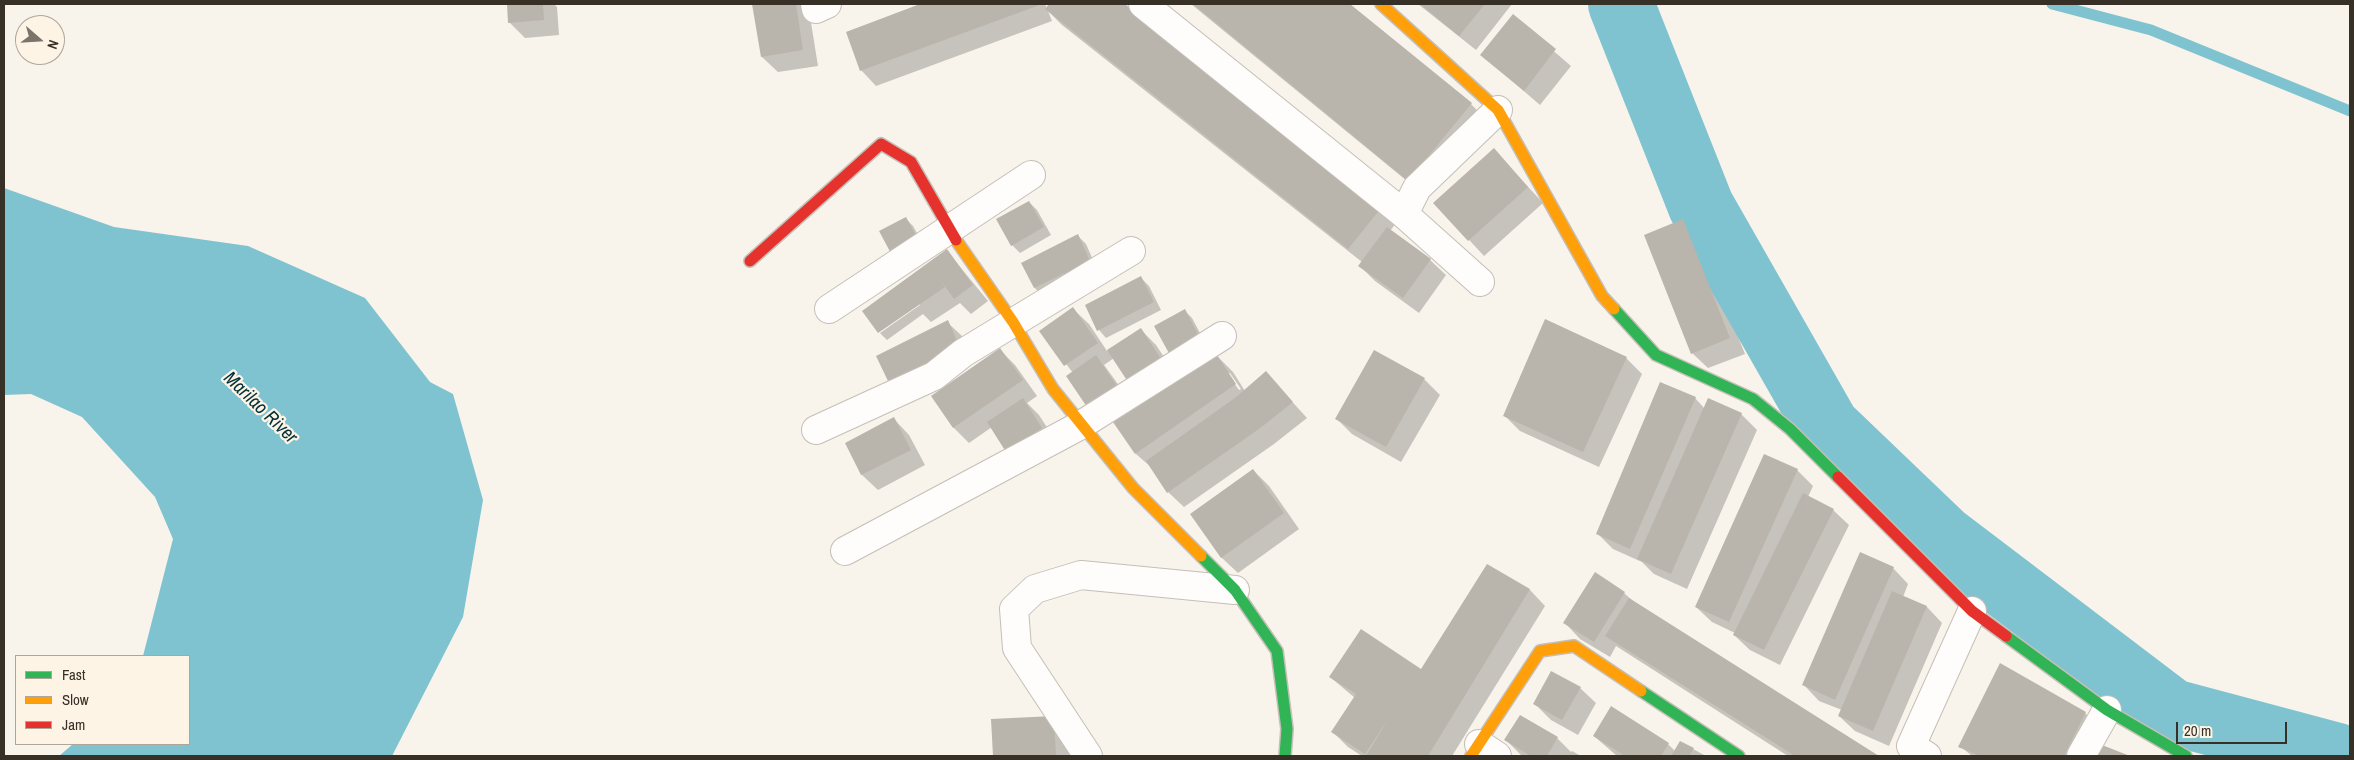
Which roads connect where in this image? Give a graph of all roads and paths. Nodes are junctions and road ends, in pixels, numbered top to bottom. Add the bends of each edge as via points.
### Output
1 (815, 4) edge
2 (827, 4) edge
3 (1143, 4) edge
4 (1381, 4) edge
5 (1498, 110) junction
6 (1031, 176) dead end
7 (1404, 214) junction
8 (950, 229) junction
9 (1131, 251) dead end
10 (750, 261) dead end
11 (1480, 282) dead end
12 (829, 309) dead end
13 (1013, 322) junction
14 (1222, 336) dead end
15 (1081, 425) junction
16 (816, 430) dead end
17 (845, 551) dead end
18 (1235, 590) junction
19 (1972, 611) junction
20 (2107, 710) junction
21 (1482, 752) edge
22 (1088, 756) edge
23 (1285, 756) edge
24 (1739, 756) edge
25 (1927, 756) edge
26 (2081, 756) edge
27 (2186, 756) edge

1 - 2 street via 816,9
3 - 7 street
4 - 5 street
5 - 7 street via 1417,188
5 - 19 street via 1602,296 1656,355 1752,399 1790,429
6 - 8 street
7 - 11 street
8 - 10 street via 911,162 880,144
8 - 12 street
8 - 13 street
9 - 13 street
13 - 15 street via 1053,389
13 - 16 street via 963,353 934,376
14 - 15 street
15 - 17 street
15 - 18 street via 1133,488
18 - 22 street via 1081,575 1035,590 1014,609 1017,648
18 - 23 street via 1276,651 1287,729
19 - 20 street
19 - 25 street via 1912,746
20 - 26 street
20 - 27 street
21 - 24 street via 1540,651 1574,646

